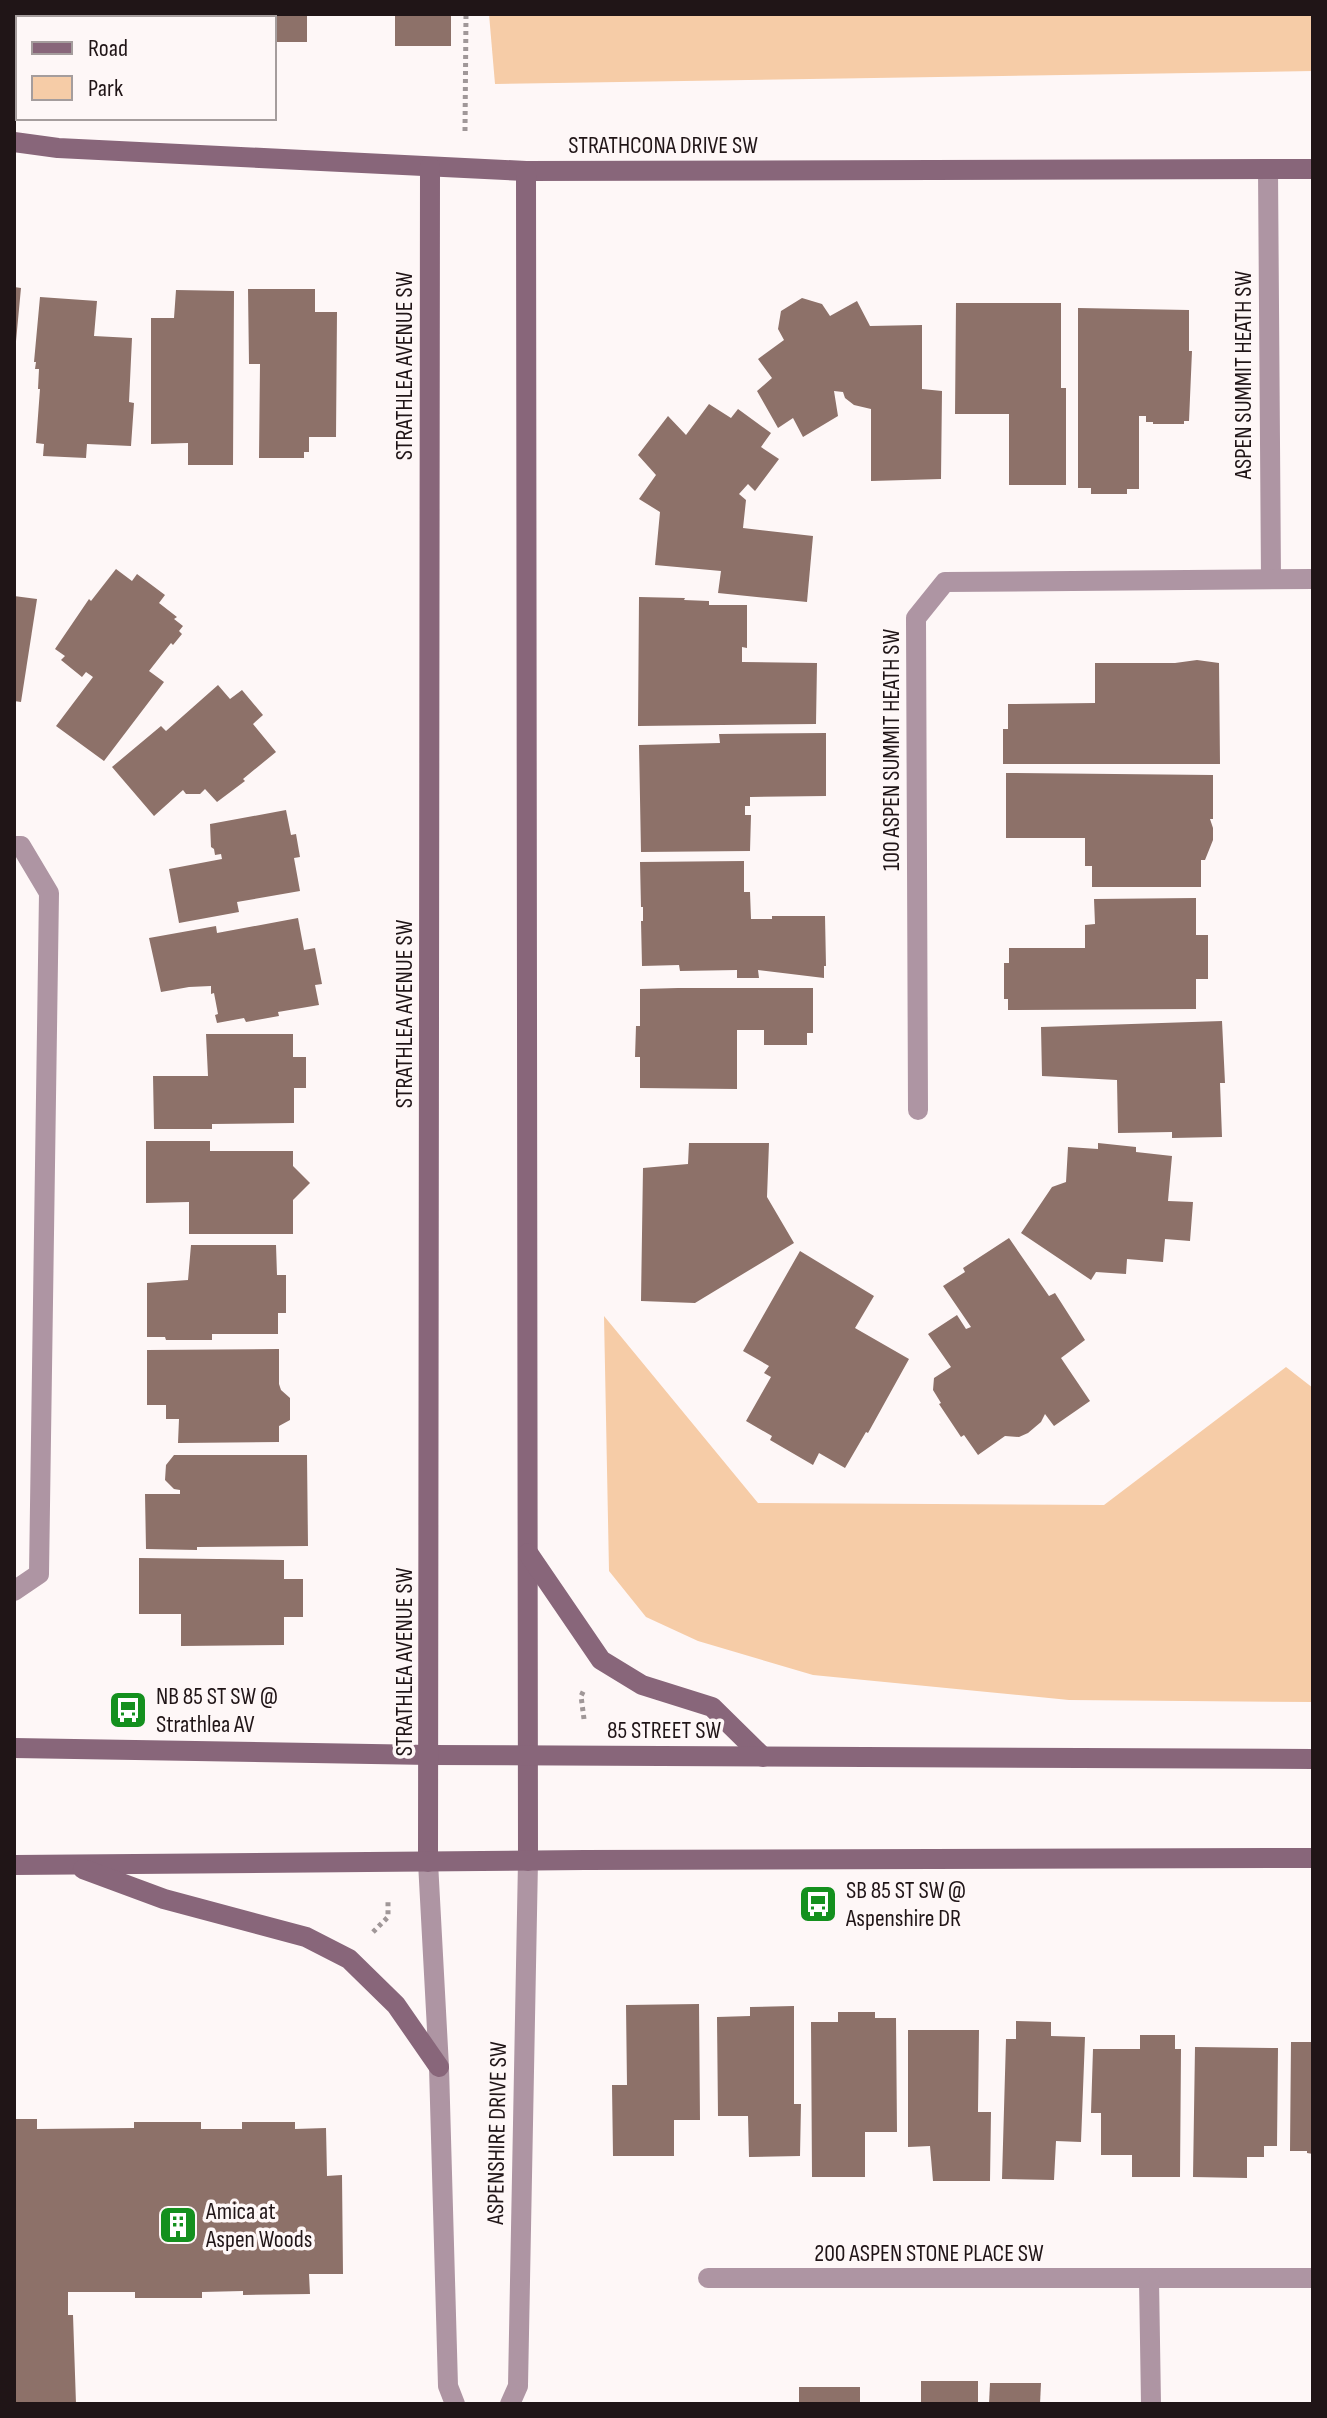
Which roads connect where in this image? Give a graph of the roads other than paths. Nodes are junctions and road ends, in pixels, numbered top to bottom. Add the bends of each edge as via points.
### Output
1 (14, 142) edge
2 (430, 167) junction
3 (1313, 169) edge
4 (1268, 170) junction
5 (526, 171) junction
6 (1271, 579) junction
7 (1313, 579) edge
8 (14, 846) edge
9 (918, 1110) dead end
10 (528, 1553) junction
11 (14, 1591) edge
12 (14, 1748) edge
13 (430, 1755) junction
14 (528, 1755) junction
15 (763, 1757) junction
16 (1313, 1759) edge
17 (1313, 1858) edge
18 (528, 1861) junction
19 (428, 1862) junction
20 (72, 1864) junction
21 (14, 1865) edge
22 (439, 2067) junction
23 (708, 2278) dead end
24 (1313, 2278) edge
25 (1149, 2279) junction
26 (455, 2404) edge
27 (510, 2404) edge
28 (1151, 2404) edge

1 - 2 street, STRATHCONA DRIVE SW
2 - 5 street, STRATHCONA DRIVE SW
2 - 13 street, STRATHLEA AVENUE SW
3 - 4 street, STRATHCONA DRIVE SW
4 - 5 street, STRATHCONA DRIVE SW
4 - 6 street, ASPEN SUMMIT HEATH SW
5 - 10 street
6 - 7 street
6 - 9 street, 100 ASPEN SUMMIT HEATH SW via 945,582 916,618
8 - 11 street via 21,846 49,893 39,1574
10 - 14 street
10 - 15 street via 601,1660 642,1685 712,1707
12 - 13 street, 85 STREET SW
13 - 14 street, 85 STREET SW
13 - 19 street, STRATHLEA AVENUE SW
14 - 15 street, 85 STREET SW
14 - 18 street
15 - 16 street, 85 STREET SW
17 - 18 street
18 - 19 street
18 - 27 street, ASPENSHIRE DRIVE SW via 518,2386
19 - 20 street
19 - 22 street
20 - 21 street
20 - 22 street via 164,1899 306,1937 349,1959 396,2005
22 - 26 street via 448,2386
23 - 25 street, 200 ASPEN STONE PLACE SW
24 - 25 street, 200 ASPEN STONE PLACE SW
25 - 28 street

